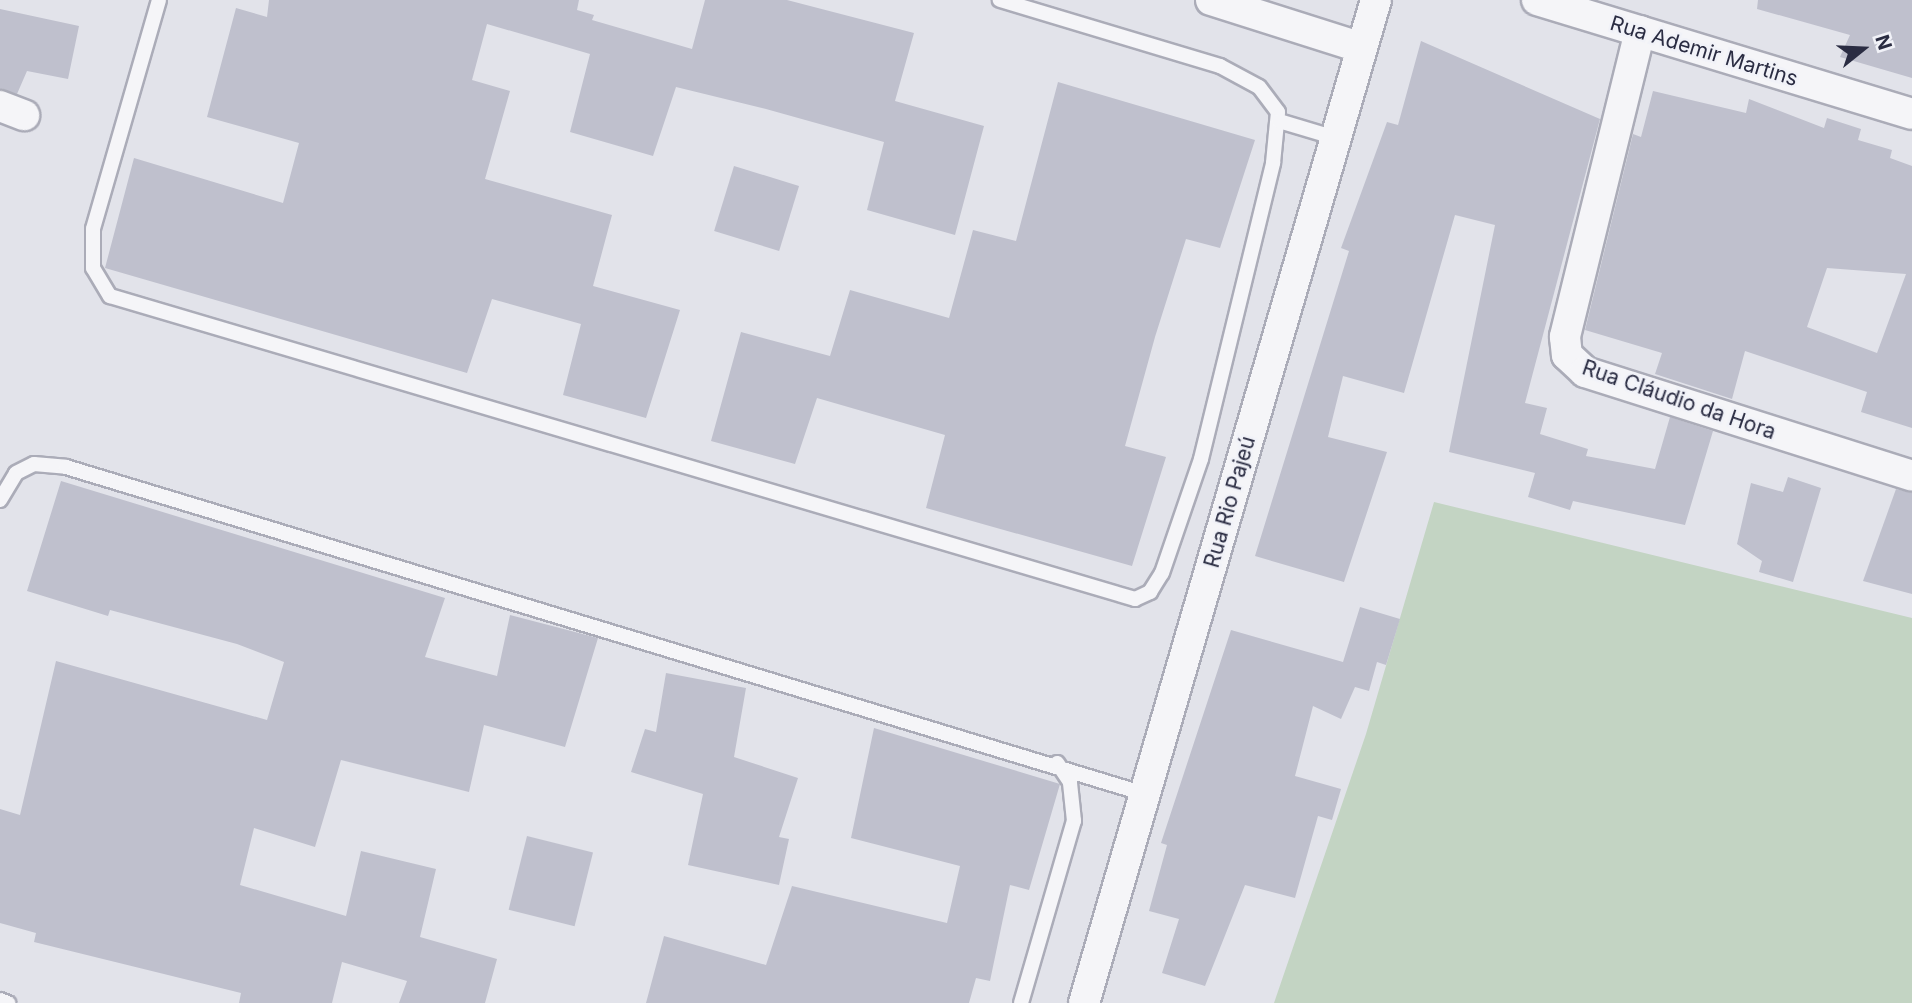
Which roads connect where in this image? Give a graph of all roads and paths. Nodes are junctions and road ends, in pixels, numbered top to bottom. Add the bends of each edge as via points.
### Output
1 (159, 0) edge
2 (1000, 0) edge
3 (1211, 0) edge
4 (1376, 0) edge
5 (1537, 0) edge
6 (1640, 31) junction
7 (1362, 48) junction
8 (1912, 114) edge
9 (1279, 121) junction
10 (1336, 138) junction
11 (1912, 476) edge
12 (0, 500) edge
13 (1057, 763) junction
14 (1145, 794) junction
15 (0, 1000) edge
16 (8, 1003) edge
17 (1020, 1003) edge
18 (1084, 1003) edge

1 - 9 lane via 93,229 96,279 110,296 1127,600 1150,593 1162,573 1201,459 1235,335
2 - 9 lane via 1220,66 1259,87
3 - 7 street
4 - 7 street, Rua Rio Pajeú
5 - 6 street, Rua Ademir Martins
6 - 8 street, Rua Ademir Martins
6 - 11 street, Rua Cláudio da Hora via 1565,337 1567,355 1586,372
7 - 10 street, Rua Rio Pajeú
9 - 10 lane
10 - 14 street, Rua Rio Pajeú
12 - 13 lane via 16,473 34,464 66,467
13 - 14 lane
13 - 17 lane via 1070,782 1073,821
14 - 18 street, Rua Rio Pajeú
15 - 16 lane

